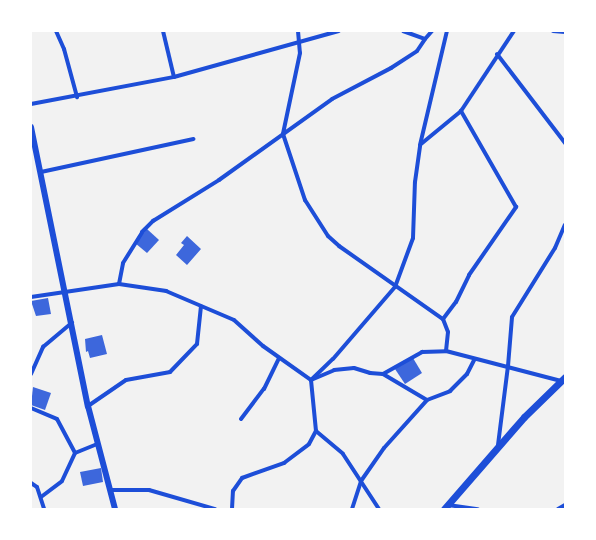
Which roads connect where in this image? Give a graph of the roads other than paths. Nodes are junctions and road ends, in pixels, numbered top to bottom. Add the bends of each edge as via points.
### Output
1 (56, 31) edge
2 (163, 31) edge
3 (298, 31) edge
4 (339, 31) edge
5 (404, 31) edge
6 (432, 31) edge
7 (447, 31) edge
8 (514, 31) edge
9 (553, 31) edge
10 (565, 32) edge
11 (425, 39) junction
12 (299, 42) junction
13 (497, 54) junction
14 (174, 77) junction
15 (77, 97) junction
16 (31, 104) edge
17 (460, 111) junction
18 (31, 127) edge
19 (283, 134) junction
20 (193, 140) dead end
21 (565, 144) edge
22 (420, 145) junction
23 (41, 172) junction
24 (565, 225) edge
25 (118, 284) junction
26 (395, 287) junction
27 (65, 292) junction
28 (31, 297) edge
29 (201, 306) junction
30 (442, 319) junction
31 (72, 323) junction
32 (446, 351) junction
33 (279, 358) junction
34 (474, 360) junction
35 (508, 366) junction
36 (31, 374) edge
37 (384, 374) junction
38 (311, 380) junction
39 (564, 380) edge
40 (427, 400) junction
41 (88, 406) junction
42 (31, 408) edge
43 (241, 418) dead end
44 (316, 430) junction
45 (96, 444) junction
46 (497, 449) junction
47 (75, 453) junction
48 (361, 480) junction
49 (31, 483) edge
50 (111, 490) junction
51 (41, 497) junction
52 (446, 507) edge
53 (564, 507) edge
54 (44, 509) edge
55 (115, 509) edge
56 (215, 509) edge
57 (232, 509) edge
58 (352, 509) edge
59 (379, 509) edge
60 (478, 509) edge
61 (558, 509) edge

1 - 15 street via 64,49
2 - 14 street
3 - 12 street
4 - 12 street
5 - 11 street
6 - 11 street
7 - 22 street
8 - 13 street
9 - 10 street
11 - 19 street via 417,51 391,68 332,99
12 - 14 street
12 - 19 street via 292,97
13 - 17 street
13 - 21 street
14 - 15 street
15 - 16 street
17 - 22 street
17 - 30 street via 516,207 469,275 456,302
18 - 23 street
19 - 25 street via 219,180 153,221 142,232 123,263
19 - 26 street via 305,200 328,236 354,259
20 - 23 street
22 - 26 street via 415,182 413,238
23 - 27 street
24 - 35 street via 555,248 512,317
25 - 27 street
25 - 29 street via 166,291
26 - 30 street
26 - 38 street via 333,359
27 - 28 street
27 - 31 street
29 - 33 street via 234,320
29 - 41 street via 197,344 170,372 126,380
30 - 32 street via 448,332
31 - 36 street via 43,347
31 - 41 street
32 - 34 street
32 - 37 street via 422,352
33 - 38 street
33 - 43 street via 264,389
34 - 35 street via 489,360
34 - 40 street via 467,374 450,391
35 - 39 street
35 - 46 street
37 - 38 street via 354,368 334,370
37 - 40 street
38 - 44 street
39 - 46 main road via 524,417
40 - 48 street via 384,448
41 - 45 street
42 - 47 street via 57,419
44 - 48 street via 343,454
44 - 57 street via 309,444 284,462 242,478 233,491
45 - 47 street
45 - 50 street
46 - 52 main road
47 - 51 street via 62,481
48 - 58 street
48 - 59 street
49 - 51 street via 37,487
50 - 55 street
50 - 56 street via 149,490
51 - 54 street
52 - 60 street
53 - 61 street

